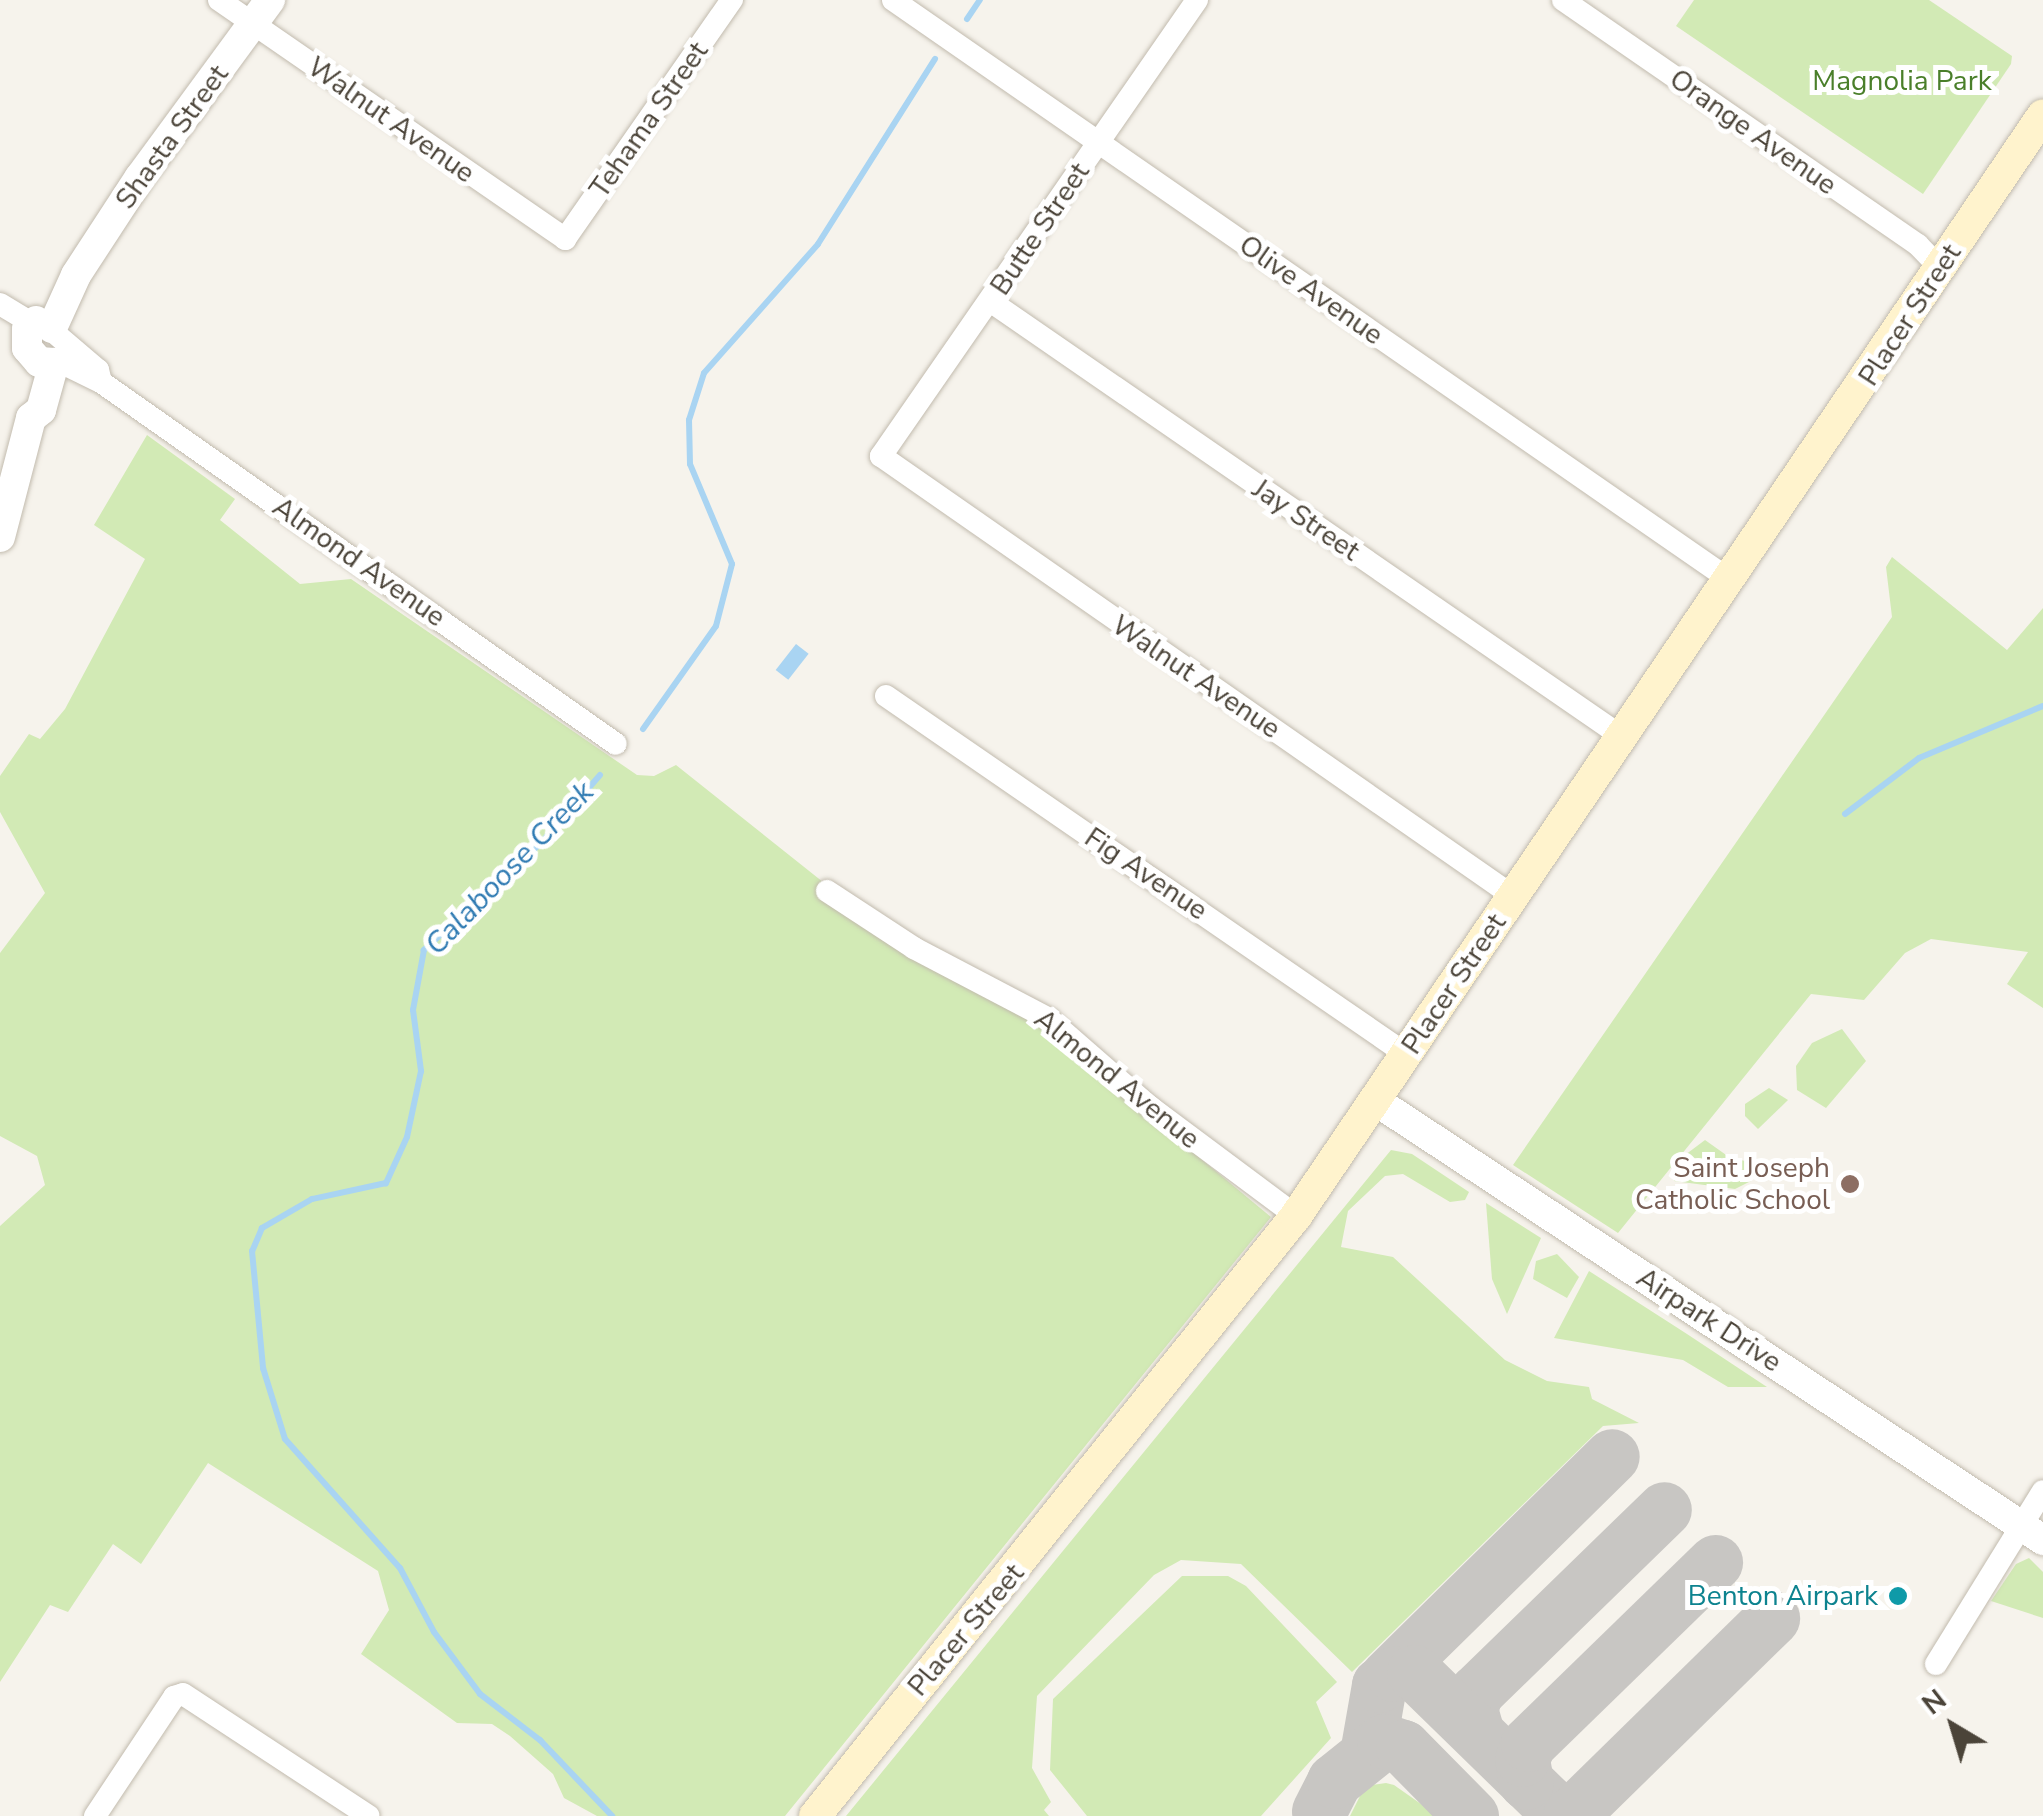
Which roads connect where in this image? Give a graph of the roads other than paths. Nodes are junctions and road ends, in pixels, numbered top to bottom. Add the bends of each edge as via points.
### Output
1 (219, 0) edge
2 (732, 0) edge
3 (893, 0) edge
4 (1197, 0) edge
5 (1563, 0) edge
6 (262, 12) edge
7 (2043, 115) edge
8 (1099, 144) junction
9 (565, 239) joint
10 (1940, 268) junction
11 (990, 301) junction
12 (34, 331) edge
13 (881, 456) joint
14 (0, 537) edge
15 (1730, 580) junction
16 (886, 696) dead end
17 (1624, 738) junction
18 (616, 744) dead end
19 (827, 891) dead end
20 (1513, 896) junction
21 (1406, 1054) junction
22 (1376, 1101) junction
23 (1296, 1216) junction
24 (2043, 1490) edge
25 (2032, 1531) edge
26 (1936, 1664) dead end
27 (95, 1816) edge
28 (369, 1816) edge
29 (815, 1816) edge

1 - 6 street, Walnut Avenue
2 - 9 street, Tehama Street
3 - 8 street, Olive Avenue
4 - 8 street, Butte Street
5 - 10 street, Orange Avenue via 1918,245
6 - 9 street, Walnut Avenue
6 - 12 street, Shasta Street
7 - 10 main road, Placer Street
8 - 11 street, Butte Street
8 - 15 street, Olive Avenue
10 - 15 main road, Placer Street
11 - 13 street, Butte Street
11 - 17 street, Jay Street
12 - 14 street, Shasta Street via 41,410 31,418
12 - 18 street, Almond Avenue via 98,370 101,382
13 - 20 street, Walnut Avenue
15 - 17 main road, Placer Street
16 - 21 street, Fig Avenue
17 - 20 main road, Placer Street
19 - 23 street, Almond Avenue via 914,948 1049,1019
20 - 21 main road, Placer Street
21 - 22 main road, Placer Street
22 - 23 main road, Placer Street
22 - 25 street, Airpark Drive
23 - 29 main road, Placer Street
24 - 25 street
25 - 26 street
27 - 28 street via 174,1697 183,1694

